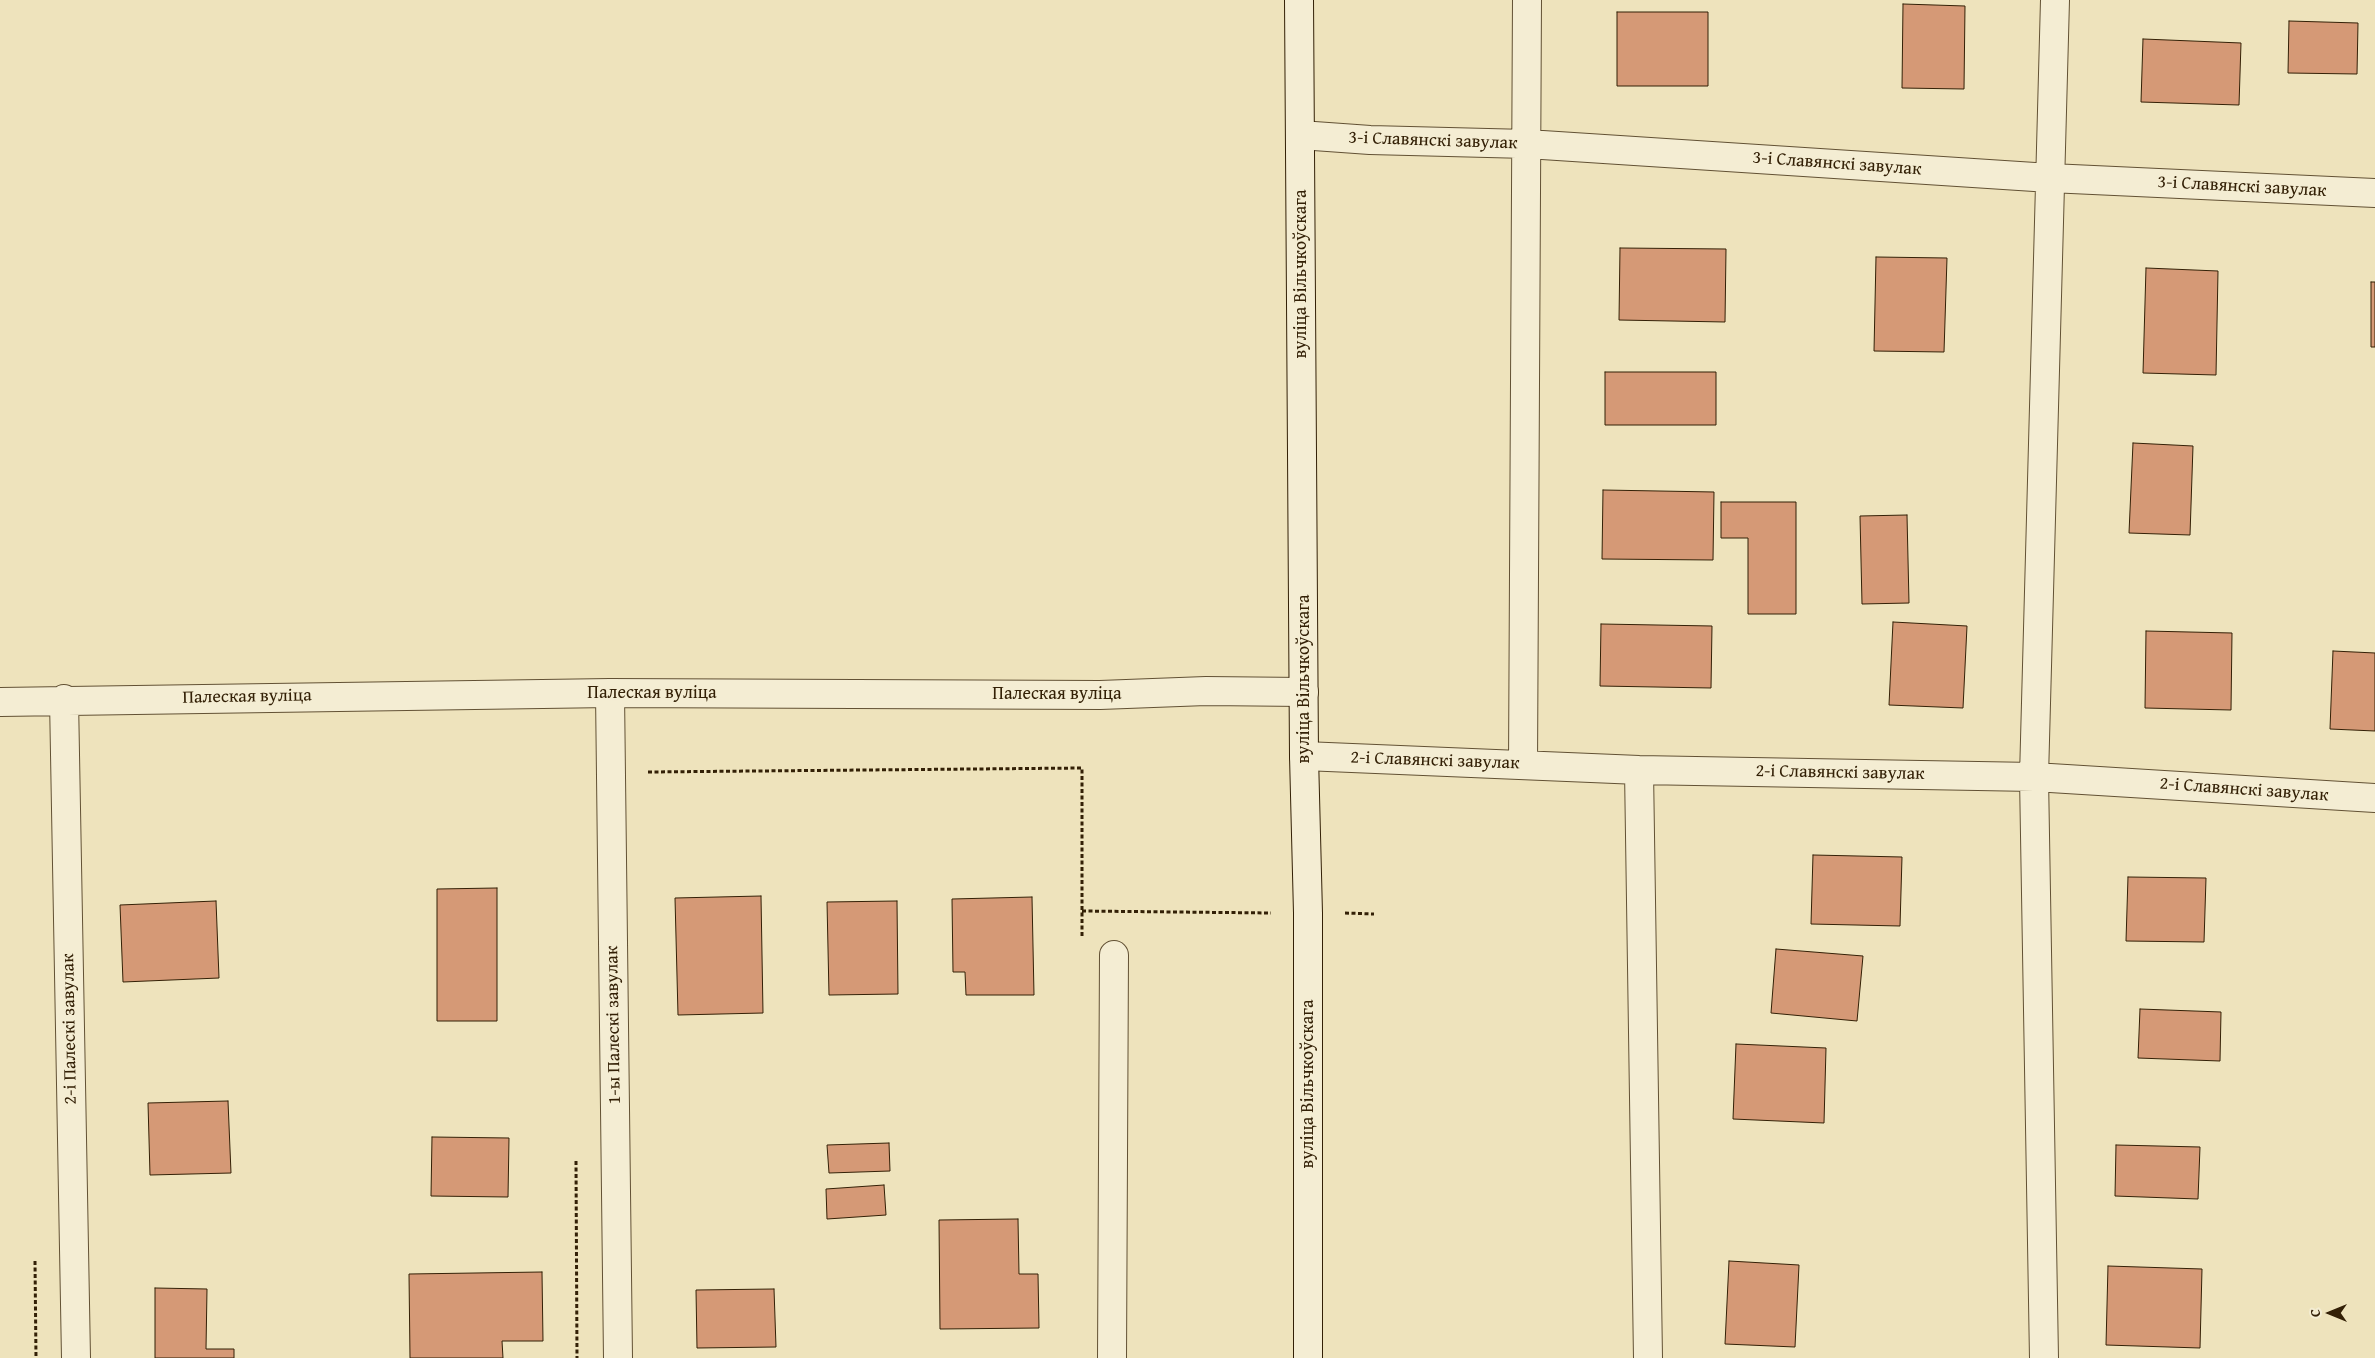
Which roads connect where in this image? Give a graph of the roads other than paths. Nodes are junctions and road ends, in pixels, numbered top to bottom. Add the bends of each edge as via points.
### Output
1 (1299, 0) edge
2 (1527, 0) edge
3 (2055, 0) edge
4 (1300, 135) junction
5 (1527, 144) junction
6 (2050, 178) junction
7 (2375, 193) edge
8 (1304, 692) junction
9 (610, 693) junction
10 (64, 700) junction
11 (0, 702) edge
12 (1304, 756) junction
13 (1523, 765) junction
14 (1639, 770) junction
15 (2034, 777) junction
16 (2375, 798) edge
17 (1114, 954) dead end
18 (76, 1358) edge
19 (618, 1358) edge
20 (1112, 1358) edge
21 (1308, 1358) edge
22 (1648, 1358) edge
23 (2044, 1358) edge

1 - 4 street, вуліца Вільчкоўскага
2 - 5 street
3 - 6 street
4 - 5 street, 3-і Славянскі завулак
4 - 8 street, вуліца Вільчкоўскага
5 - 6 street, 3-і Славянскі завулак
5 - 13 street
6 - 7 street, 3-і Славянскі завулак
6 - 15 street
8 - 9 street, Палеская вуліца via 1100,695
8 - 12 street, вуліца Вільчкоўскага
9 - 10 street, Палеская вуліца
9 - 19 street, 1-ы Палескі завулак
10 - 11 street, Палеская вуліца
10 - 18 street, 2-і Палескі завулак
12 - 13 street, 2-і Славянскі завулак
12 - 21 street, вуліца Вільчкоўскага via 1308,913
13 - 14 street, 2-і Славянскі завулак
14 - 15 street, 2-і Славянскі завулак
14 - 22 street
15 - 16 street, 2-і Славянскі завулак
15 - 23 street
17 - 20 street

